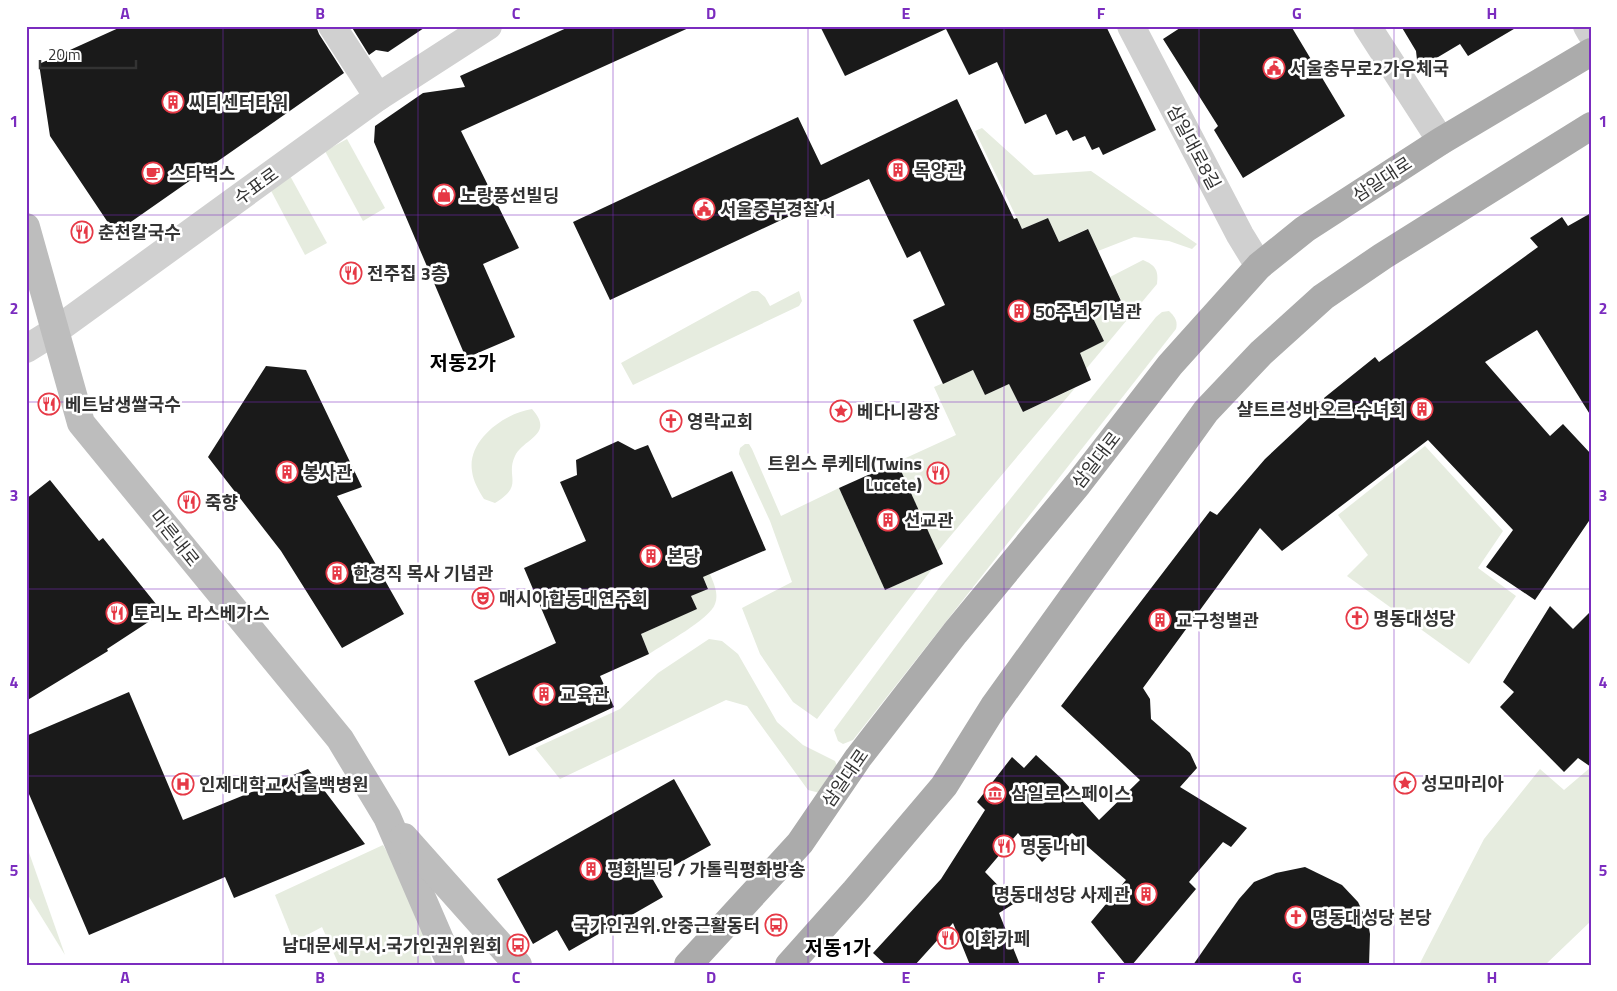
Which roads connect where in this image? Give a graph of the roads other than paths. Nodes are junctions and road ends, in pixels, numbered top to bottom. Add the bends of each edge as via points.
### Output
1 (332, 26) edge
2 (488, 26) edge
3 (1131, 26) edge
4 (1367, 26) edge
5 (1587, 26) edge
6 (1591, 33) edge
7 (1591, 52) edge
8 (378, 97) junction
9 (1591, 126) edge
10 (1440, 141) junction
11 (26, 227) edge
12 (1259, 266) junction
13 (55, 331) junction
14 (26, 349) edge
15 (387, 817) junction
16 (451, 965) edge
17 (518, 965) edge
18 (688, 965) edge
19 (789, 965) edge

1 - 8 street
2 - 8 street, 수표로
3 - 12 street, 삼일대로8길
4 - 10 street
5 - 6 street
7 - 10 main road, 삼일대로
8 - 13 street, 수표로
9 - 19 main road via 1323,297 1261,353 1206,411 994,706 944,786
10 - 12 main road, 삼일대로 via 1305,229
11 - 13 main road, 마른내로
12 - 18 main road, 삼일대로 via 1170,365 1078,484 955,633 858,758 800,843
13 - 14 street, 수표로
13 - 15 main road, 마른내로 via 81,423 340,739
15 - 16 main road
15 - 17 main road

